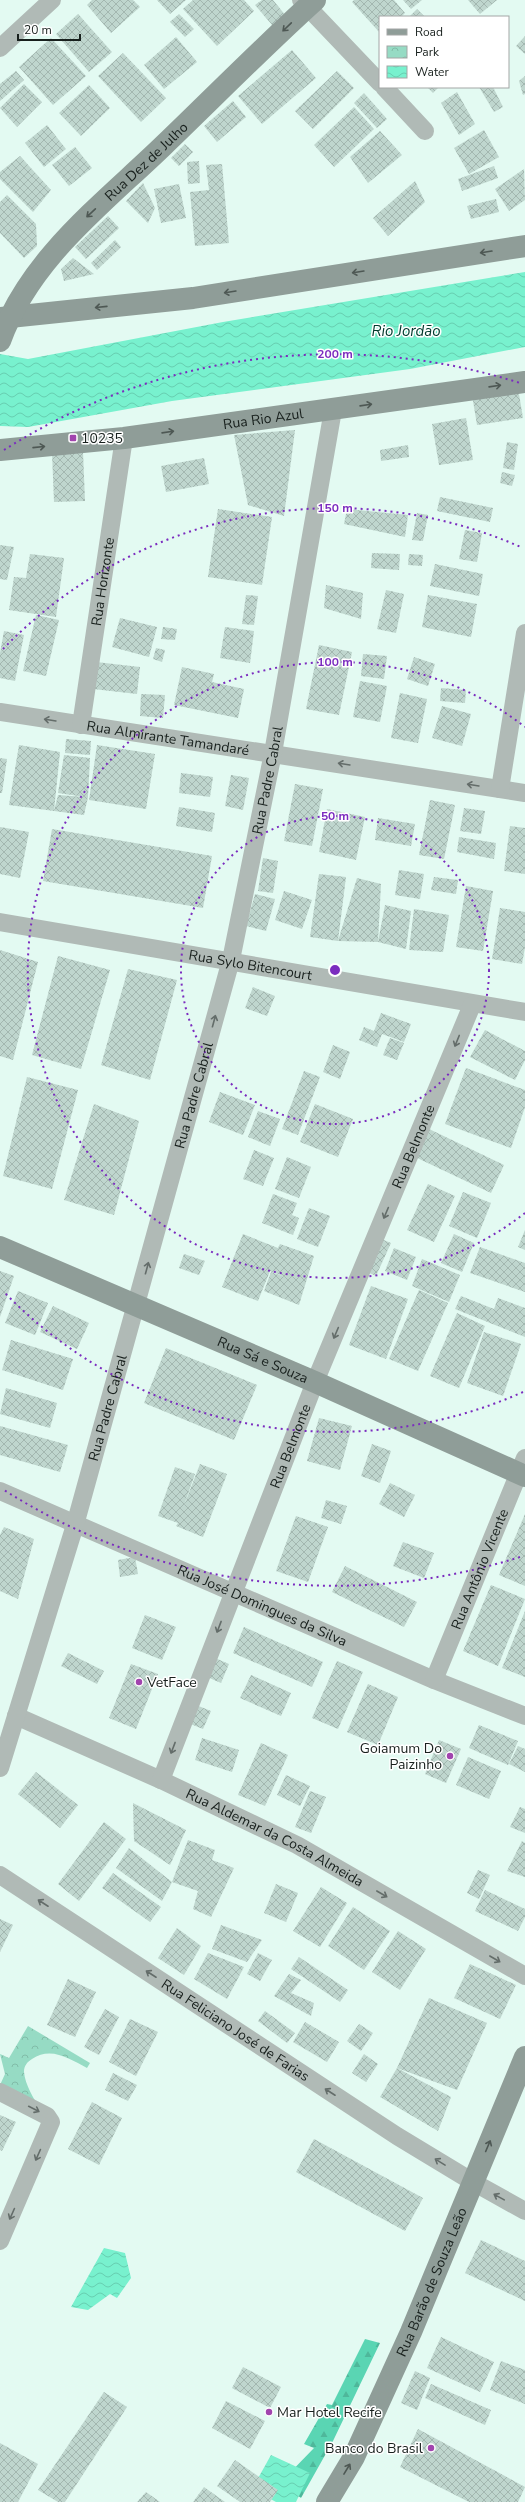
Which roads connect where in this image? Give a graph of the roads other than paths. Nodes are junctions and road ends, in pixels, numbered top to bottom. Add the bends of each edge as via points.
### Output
1 (52, 0) edge
2 (308, 2) edge
3 (0, 48) edge
4 (379, 82) edge
5 (385, 88) edge
6 (425, 131) dead end
7 (525, 246) edge
8 (2, 328) edge
9 (525, 382) edge
10 (333, 410) junction
11 (124, 438) junction
12 (0, 450) edge
13 (525, 632) edge
14 (0, 712) edge
15 (81, 725) junction
16 (273, 753) junction
17 (500, 789) junction
18 (525, 793) edge
19 (0, 922) edge
20 (231, 960) junction
21 (472, 1005) junction
22 (525, 1012) edge
23 (0, 1247) edge
24 (137, 1306) junction
25 (315, 1382) junction
26 (523, 1469) edge
27 (0, 1491) edge
28 (75, 1525) junction
29 (233, 1590) junction
30 (434, 1680) junction
31 (16, 1716) junction
32 (525, 1716) edge
33 (0, 1768) edge
34 (161, 1780) junction
35 (0, 1875) edge
36 (525, 1976) edge
37 (525, 2057) edge
38 (7, 2095) edge
39 (473, 2182) junction
40 (525, 2211) edge
41 (0, 2241) edge
42 (327, 2502) edge

1 - 3 street
2 - 4 street
2 -> 8 main road, Rua Dez de Julho via 83,220 44,263
5 - 6 street
7 -> 8 main road
10 -> 9 main road, Rua Rio Azul
11 -> 10 main road, Rua Rio Azul
10 - 16 street, Rua Padre Cabral
12 -> 11 main road, Rua Rio Azul
11 - 15 street, Rua Horizonte
13 - 17 street
15 -> 14 street, Rua Almirante Tamandaré
15 - 16 street, Rua Almirante Tamandaré
17 -> 16 street, Rua Almirante Tamandaré
16 - 20 street, Rua Padre Cabral
17 - 18 street, Rua Almirante Tamandaré
19 - 20 street, Rua Sylo Bitencourt
20 - 21 street, Rua Sylo Bitencourt
24 -> 20 street, Rua Padre Cabral
21 - 22 street, Rua Sylo Bitencourt
21 -> 25 street, Rua Belmonte
23 - 24 main road, Rua Sá e Souza
24 - 25 main road, Rua Sá e Souza
24 - 28 street, Rua Padre Cabral
25 - 26 main road, Rua Sá e Souza
25 - 29 street, Rua Belmonte
26 - 30 street, Rua Antônio Vicente
27 - 28 street, Rua José Domingues da Silva
28 - 29 street, Rua José Domingues da Silva
28 - 31 street, Rua Padre Cabral
29 - 30 street, Rua José Domingues da Silva
29 -> 34 street, Rua Belmonte
30 - 32 street, Rua José Domingues da Silva
31 - 33 street, Rua Padre Cabral
31 - 34 street, Rua Aldemar da Costa Almeida
34 -> 36 street, Rua Aldemar da Costa Almeida via 297,1845
39 -> 35 street, Rua Feliciano José de Farias via 398,2136
39 -> 37 main road, Rua Barão de Souza Leão
38 -> 41 street via 48,2116 51,2122
40 -> 39 street, Rua Feliciano José de Farias
42 -> 39 main road, Rua Barão de Souza Leão via 354,2457 411,2332

